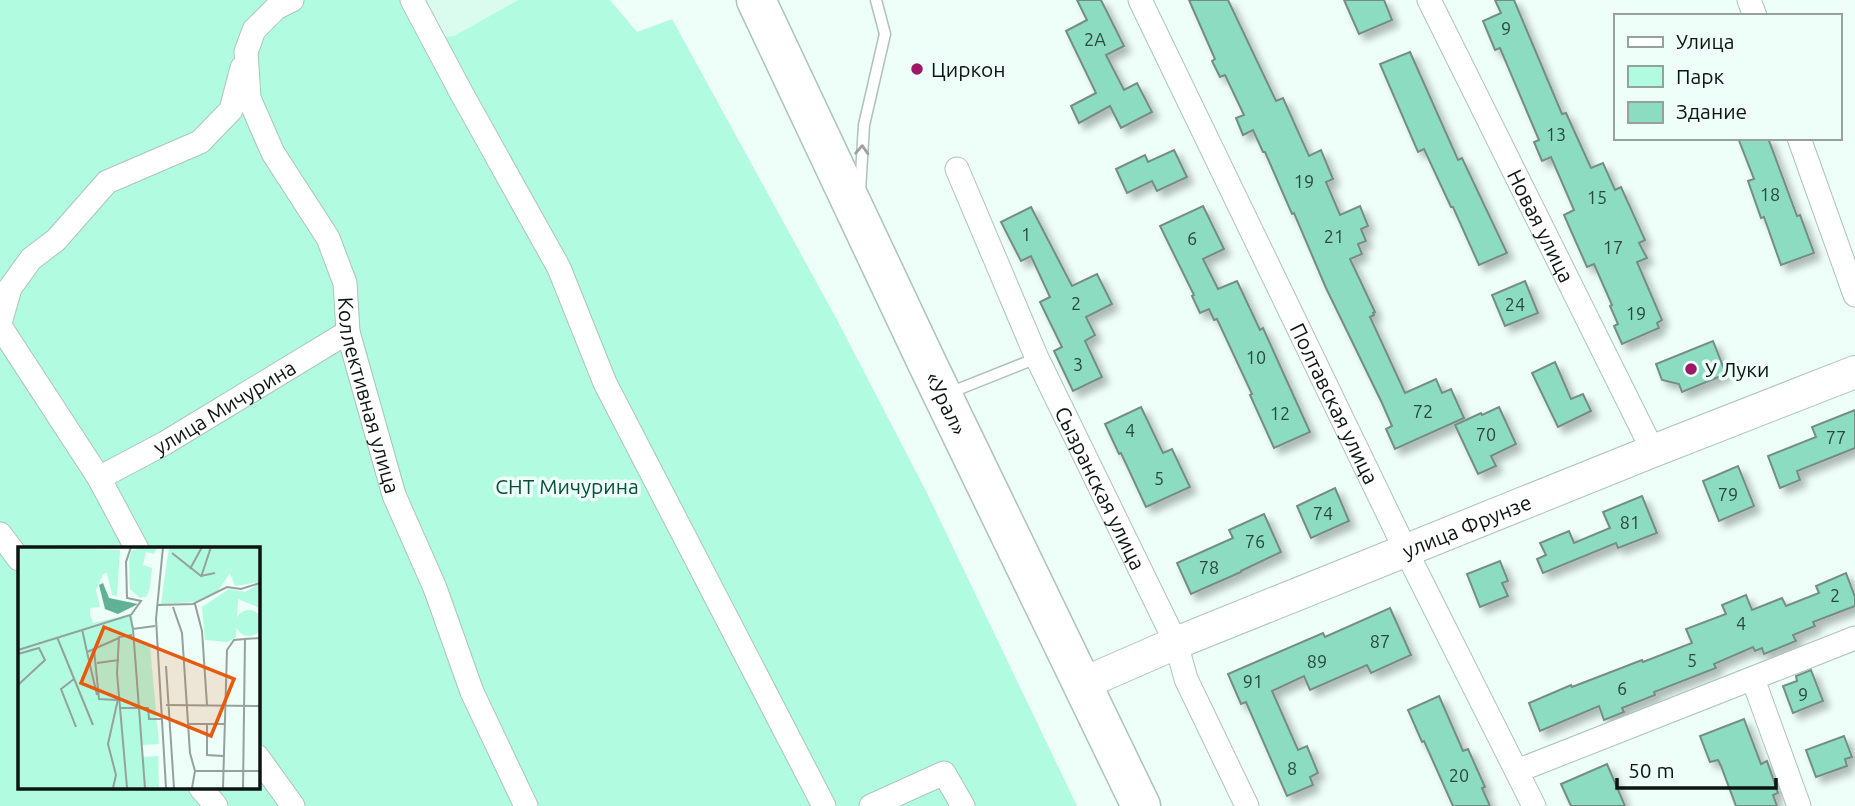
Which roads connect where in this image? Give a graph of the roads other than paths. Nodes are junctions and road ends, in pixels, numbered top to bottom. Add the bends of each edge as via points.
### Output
1 (292, 0) edge
2 (412, 0) edge
3 (756, 0) edge
4 (876, 0) edge
5 (1140, 0) edge
6 (1429, 0) edge
7 (246, 52) junction
8 (1800, 140) edge
9 (957, 169) dead end
10 (859, 218) junction
11 (1855, 295) edge
12 (0, 325) edge
13 (348, 332) junction
14 (1037, 358) junction
15 (1855, 372) edge
16 (943, 396) junction
17 (1653, 451) junction
18 (99, 478) junction
19 (0, 534) edge
20 (136, 547) edge
21 (1406, 551) junction
22 (18, 558) edge
23 (1855, 638) edge
24 (1176, 643) junction
25 (1753, 679) junction
26 (1082, 684) junction
27 (259, 758) edge
28 (1517, 771) junction
29 (202, 788) edge
30 (216, 806) edge
31 (293, 806) edge
32 (526, 806) edge
33 (824, 806) edge
34 (871, 806) edge
35 (962, 806) edge
36 (1141, 806) edge
37 (1247, 806) edge
38 (1534, 806) edge
39 (1799, 806) edge

1 - 7 street via 275,8 254,30
2 - 33 street via 559,268 606,383
3 - 10 highway, «Урал»
10 -> 4 lane via 864,125 885,34
5 - 21 street, Полтавская улица
6 - 17 street, Новая улица
7 - 12 street via 231,110 200,142 107,182 56,240 31,259 10,288
7 - 13 street, Коллективная улица via 250,99 272,153 328,238 345,283
8 - 11 street
9 - 14 street, Сызранская улица
10 - 16 highway, «Урал»
12 - 18 street
13 - 18 street, улица Мичурина
13 - 32 street, Коллективная улица via 394,495 435,588 472,692
14 - 16 lane
14 - 24 street, Сызранская улица
15 - 17 street, улица Фрунзе
16 - 26 highway, «Урал»
17 - 21 street, улица Фрунзе
18 - 20 street
19 - 22 street
21 - 24 street, улица Фрунзе
21 - 28 street, Полтавская улица
23 - 25 street
24 - 26 street, улица Фрунзе
24 - 37 street, Сызранская улица via 1186,679
25 - 28 street
25 - 39 street
26 - 36 highway, «Урал»
27 - 31 street
28 - 38 street, Полтавская улица
29 - 30 street
34 - 35 street via 944,773

